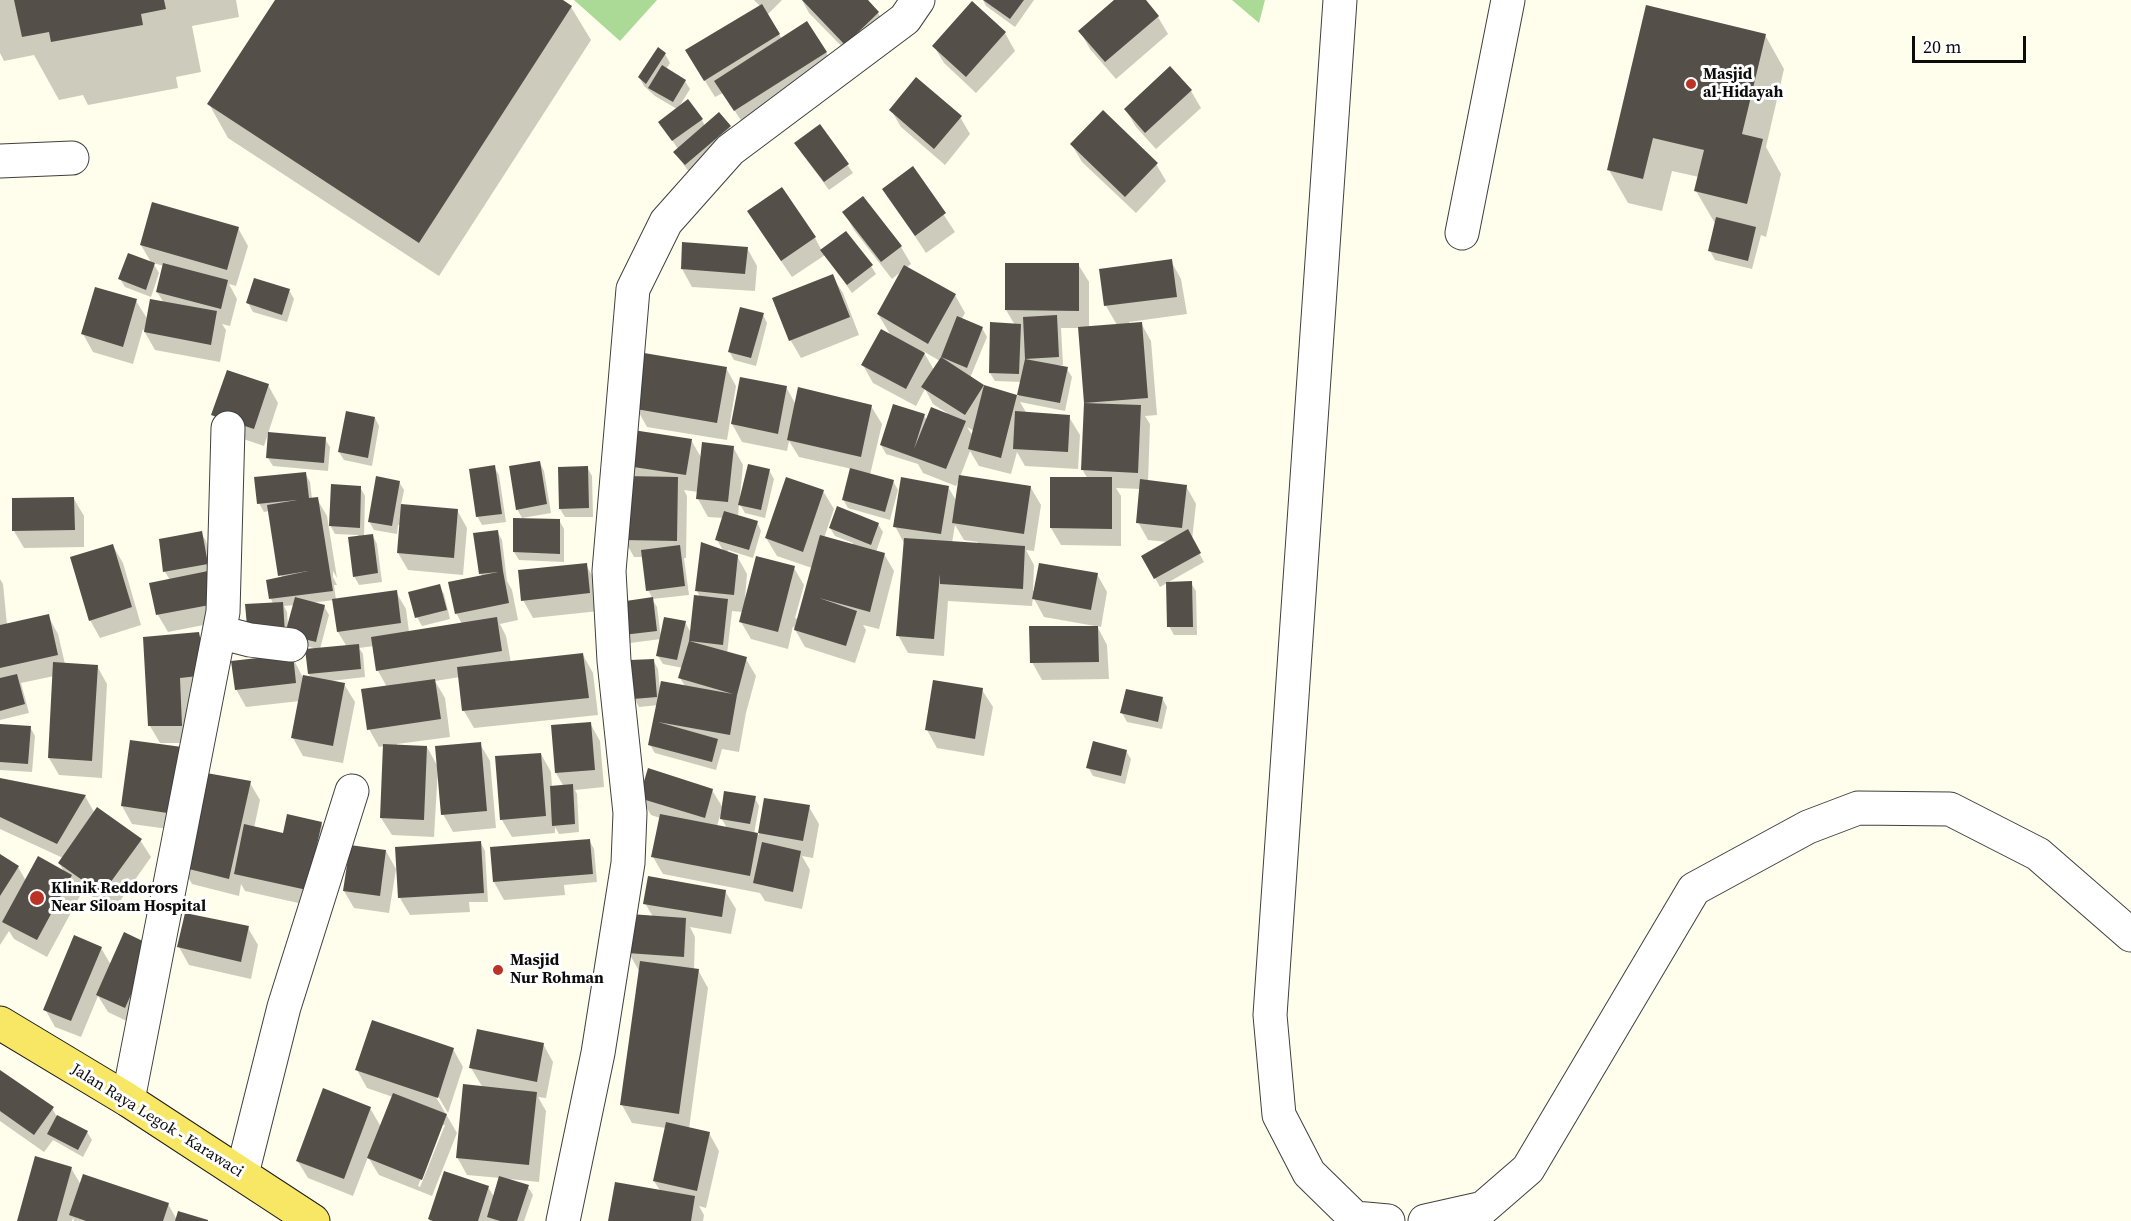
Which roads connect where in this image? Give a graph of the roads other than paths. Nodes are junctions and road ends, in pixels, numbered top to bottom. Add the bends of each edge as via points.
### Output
1 (918, 0) edge
2 (1340, 0) edge
3 (1508, 0) edge
4 (72, 158) dead end
5 (0, 161) edge
6 (1462, 234) dead end
7 (228, 428) dead end
8 (219, 632) junction
9 (291, 645) dead end
10 (352, 791) dead end
11 (2131, 935) edge
12 (0, 1023) edge
13 (128, 1100) junction
14 (242, 1174) junction
15 (313, 1221) edge
16 (563, 1221) edge
17 (1388, 1221) edge
18 (1425, 1221) edge

1 - 16 street via 905,19 730,150 666,222 633,289 609,572 630,813 628,864 598,1053
2 - 17 street via 1270,1015 1279,1115 1309,1173 1355,1218
3 - 6 street
4 - 5 street
7 - 8 street via 223,612
8 - 9 street
8 - 13 street
10 - 14 street via 284,1007
11 - 18 street via 2038,854 1950,809 1858,808 1808,827 1694,889 1528,1169 1483,1208
12 - 13 main road, Jalan Raya Legok - Karawaci
13 - 14 main road, Jalan Raya Legok - Karawaci
14 - 15 main road, Jalan Raya Legok - Karawaci

